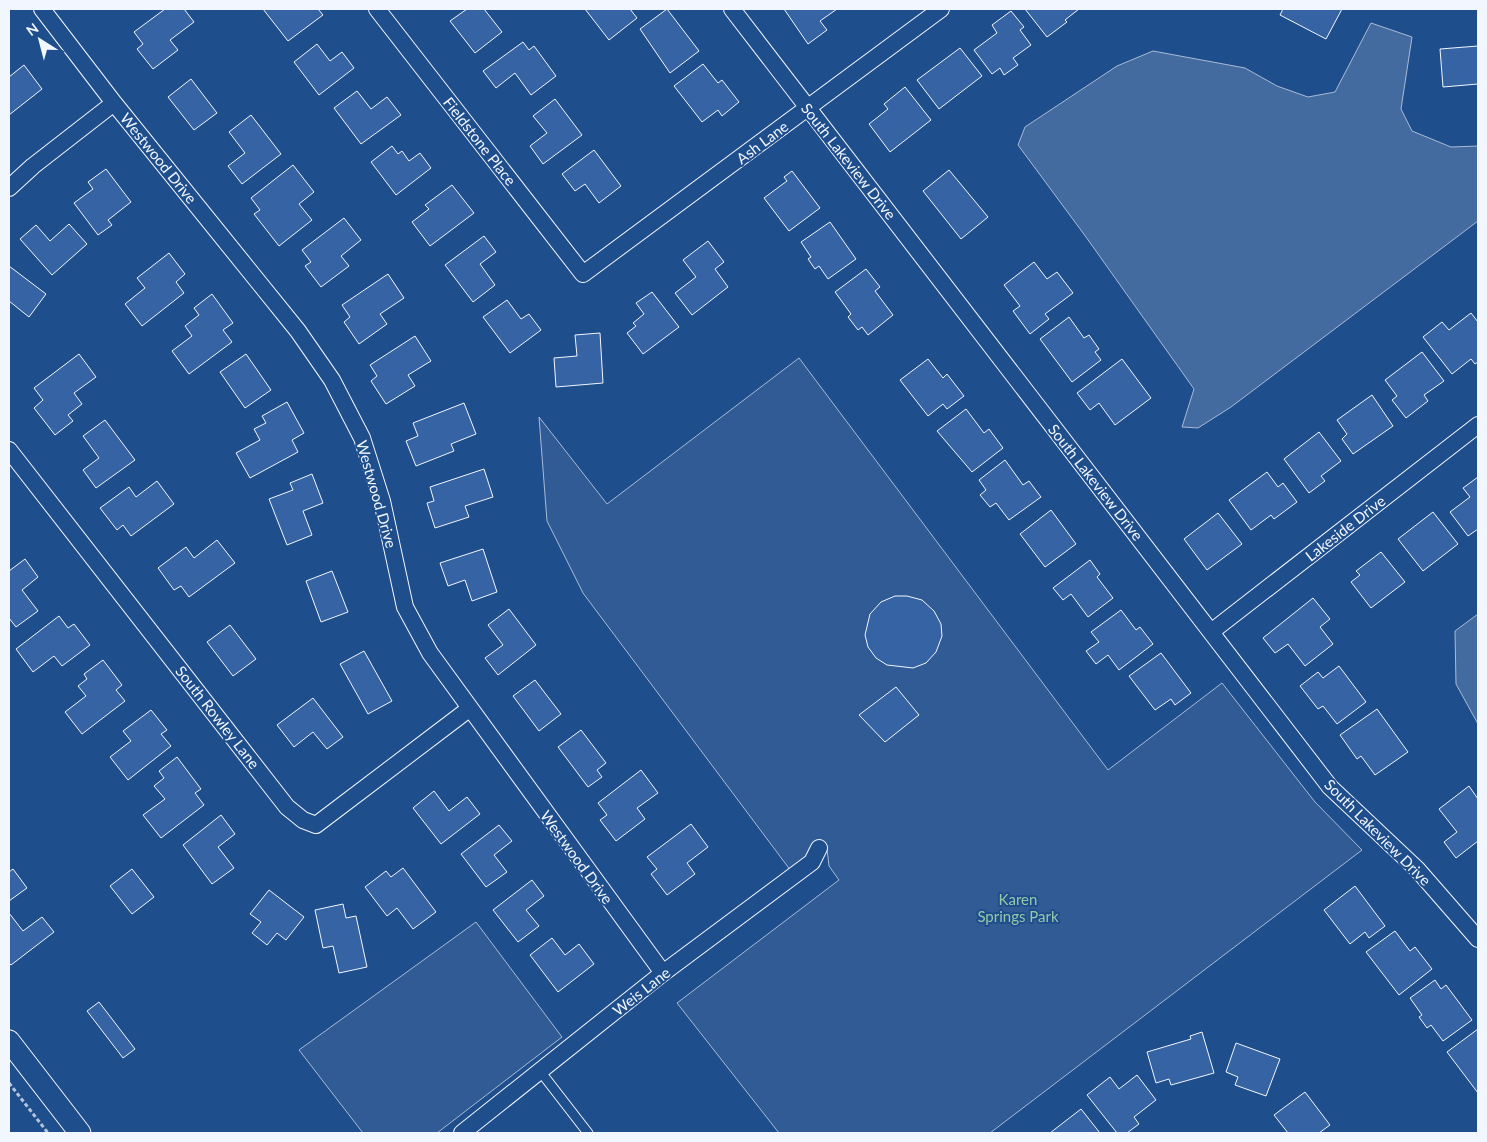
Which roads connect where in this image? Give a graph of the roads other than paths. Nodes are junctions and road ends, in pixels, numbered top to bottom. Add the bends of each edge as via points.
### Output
1 (42, 9) edge
2 (377, 9) edge
3 (732, 9) edge
4 (941, 9) edge
5 (114, 103) junction
6 (808, 107) junction
7 (9, 188) edge
8 (582, 274) joint
9 (1478, 425) edge
10 (9, 450) edge
11 (1211, 632) junction
12 (468, 709) junction
13 (819, 848) dead end
14 (1478, 939) edge
15 (663, 973) junction
16 (9, 1041) edge
17 (540, 1070) junction
18 (80, 1133) edge
19 (462, 1133) edge
20 (588, 1133) edge

1 - 5 street, Westwood Drive
2 - 8 street, Fieldstone Place
3 - 6 street, South Lakeview Drive
4 - 6 street, Ash Lane
5 - 7 street
5 - 12 street, Westwood Drive via 298,330 332,380 362,438 382,501 405,607 430,653
6 - 8 street, Ash Lane
6 - 11 street, South Lakeview Drive
9 - 11 street, Lakeside Drive
10 - 12 street, South Rowley Lane via 288,807 303,820 316,825
11 - 14 street, South Lakeview Drive via 1330,787 1417,869
12 - 15 street, Westwood Drive
13 - 15 street, Weis Lane via 812,862
15 - 17 street, Weis Lane
16 - 18 street
17 - 19 street, Weis Lane
17 - 20 lane

